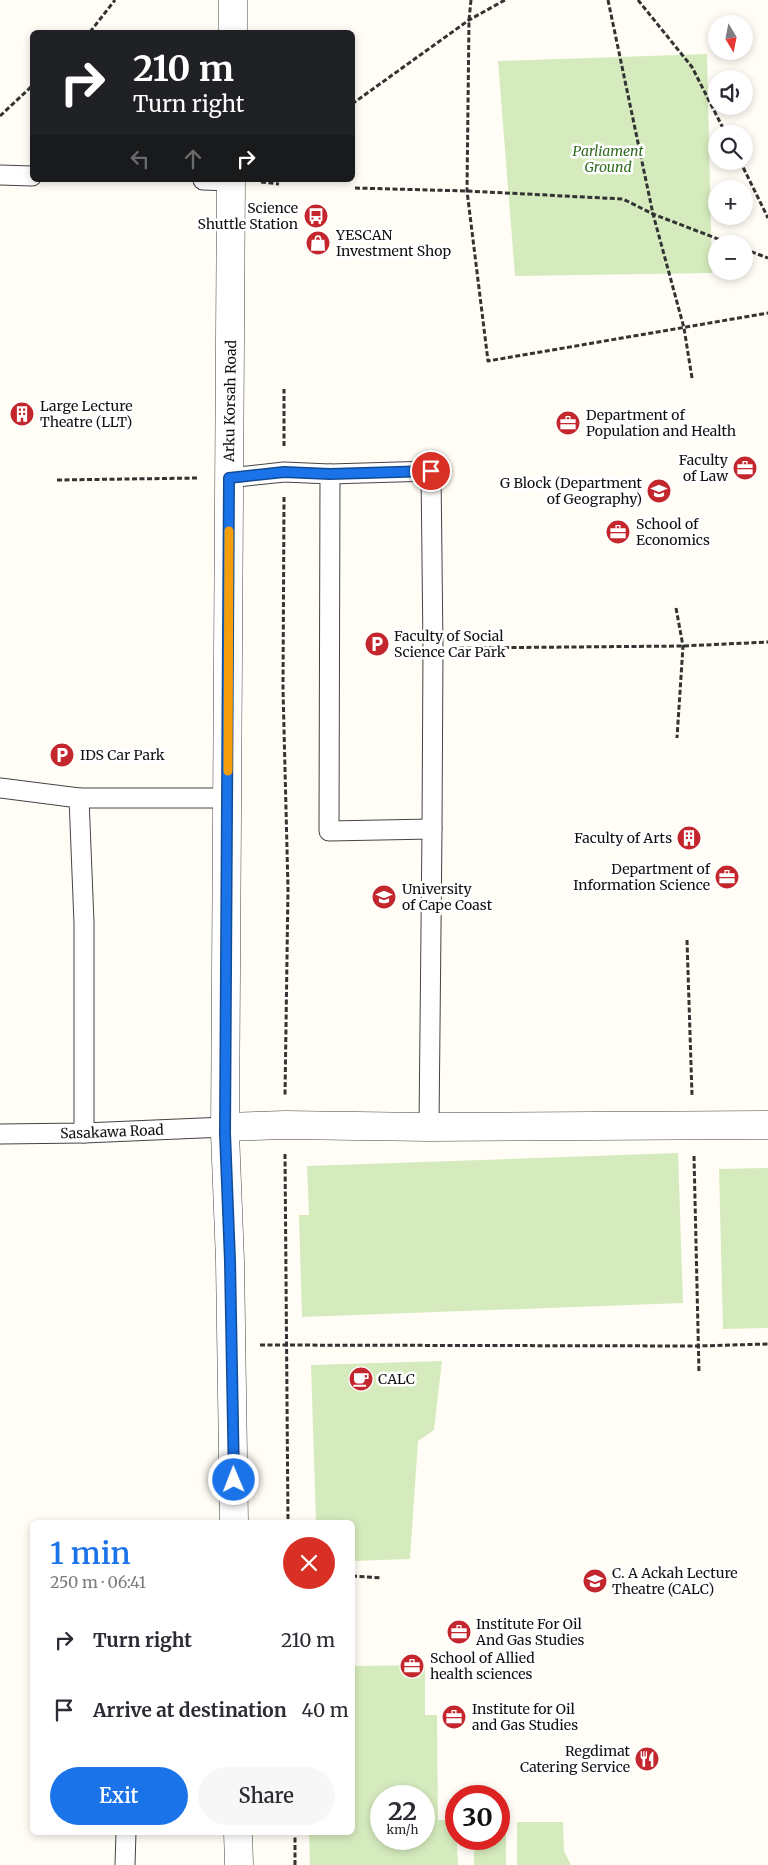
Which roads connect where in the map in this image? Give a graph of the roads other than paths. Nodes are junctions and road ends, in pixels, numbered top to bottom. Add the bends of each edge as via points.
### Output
1 (233, 0) edge
2 (233, 30) edge
3 (0, 175) edge
4 (30, 176) edge
5 (231, 182) edge
6 (330, 474) junction
7 (229, 478) junction
8 (0, 788) edge
9 (79, 798) junction
10 (228, 798) junction
11 (432, 829) junction
12 (768, 1125) edge
13 (225, 1127) junction
14 (429, 1127) junction
15 (84, 1133) junction
16 (0, 1134) edge
17 (234, 1520) edge
18 (126, 1835) edge
19 (238, 1835) edge
20 (124, 1865) edge
21 (239, 1865) edge

1 - 2 street
3 - 4 lane
5 - 7 street, Arku Korsah Road
6 - 7 lane via 284,472
6 - 11 lane via 431,471
6 - 11 lane via 329,831
7 - 10 street, Arku Korsah Road
8 - 9 lane
9 - 10 lane
9 - 15 lane via 84,922
10 - 13 street, Arku Korsah Road
11 - 14 lane
12 - 14 street
13 - 14 street
13 - 15 lane, Sasakawa Road
13 - 17 street, Arku Korsah Road
15 - 16 lane, Sasakawa Road
18 - 20 lane
19 - 21 street

